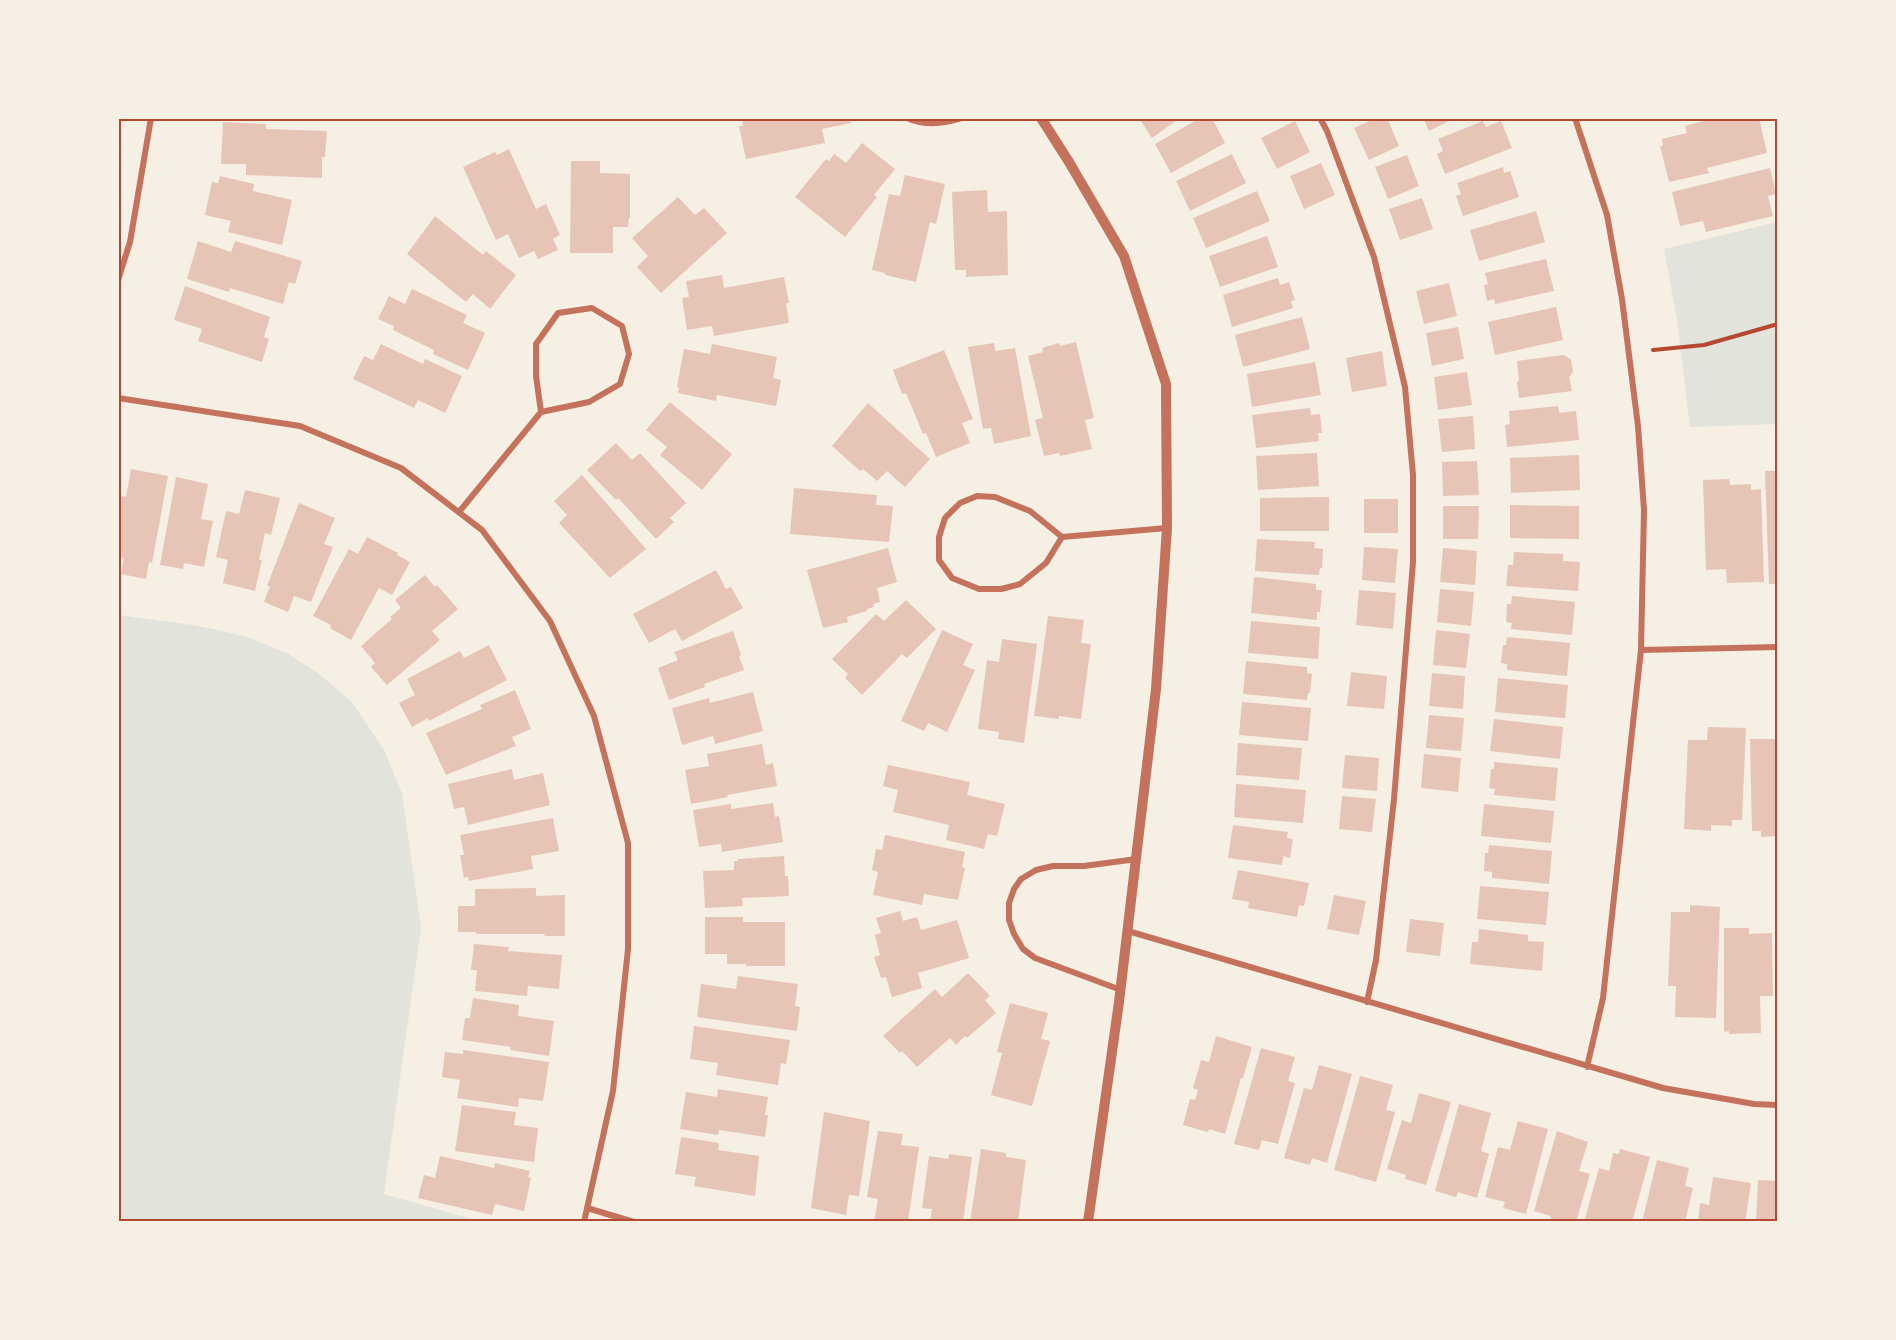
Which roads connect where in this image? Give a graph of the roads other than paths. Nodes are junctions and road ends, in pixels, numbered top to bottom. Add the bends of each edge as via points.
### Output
1 (151, 118) edge
2 (907, 118) edge
3 (962, 118) edge
4 (1041, 118) edge
5 (1320, 118) edge
6 (1575, 118) edge
7 (118, 280) edge
8 (118, 398) edge
9 (541, 412) junction
10 (459, 512) junction
11 (1167, 528) junction
12 (1062, 537) junction
13 (1778, 647) edge
14 (1641, 650) junction
15 (1137, 859) junction
16 (1128, 931) junction
17 (1121, 990) junction
18 (1367, 1002) junction
19 (1587, 1067) junction
20 (1778, 1105) edge
21 (587, 1208) junction
22 (584, 1221) edge
23 (634, 1221) edge
24 (1088, 1221) edge

1 - 7 street via 130,242
2 - 3 street via 929,123
4 - 11 street via 1124,256 1166,384
5 - 18 street via 1374,257 1405,387 1413,475 1413,562 1394,799 1378,951
6 - 14 street via 1607,215 1638,426 1644,510
8 - 10 street via 300,426 400,468
9 - 9 street via 589,402 620,384 629,354 622,326 592,308 558,313 536,344
9 - 10 street
10 - 21 street via 482,530 550,621 594,716 628,843 628,949 617,1056
11 - 12 street
11 - 15 street via 1156,689
12 - 12 street via 1030,511 995,497 977,496 960,503 945,518 939,537 939,560 952,578 979,589 1001,590 1020,584 1046,563
13 - 14 street
14 - 19 street via 1603,998
15 - 16 street
15 - 17 street via 1036,870 1021,879 1009,903 1009,920 1023,949 1035,958
16 - 17 street
16 - 18 street
17 - 24 street
18 - 19 street
19 - 20 street via 1663,1088
21 - 22 street
21 - 23 street

